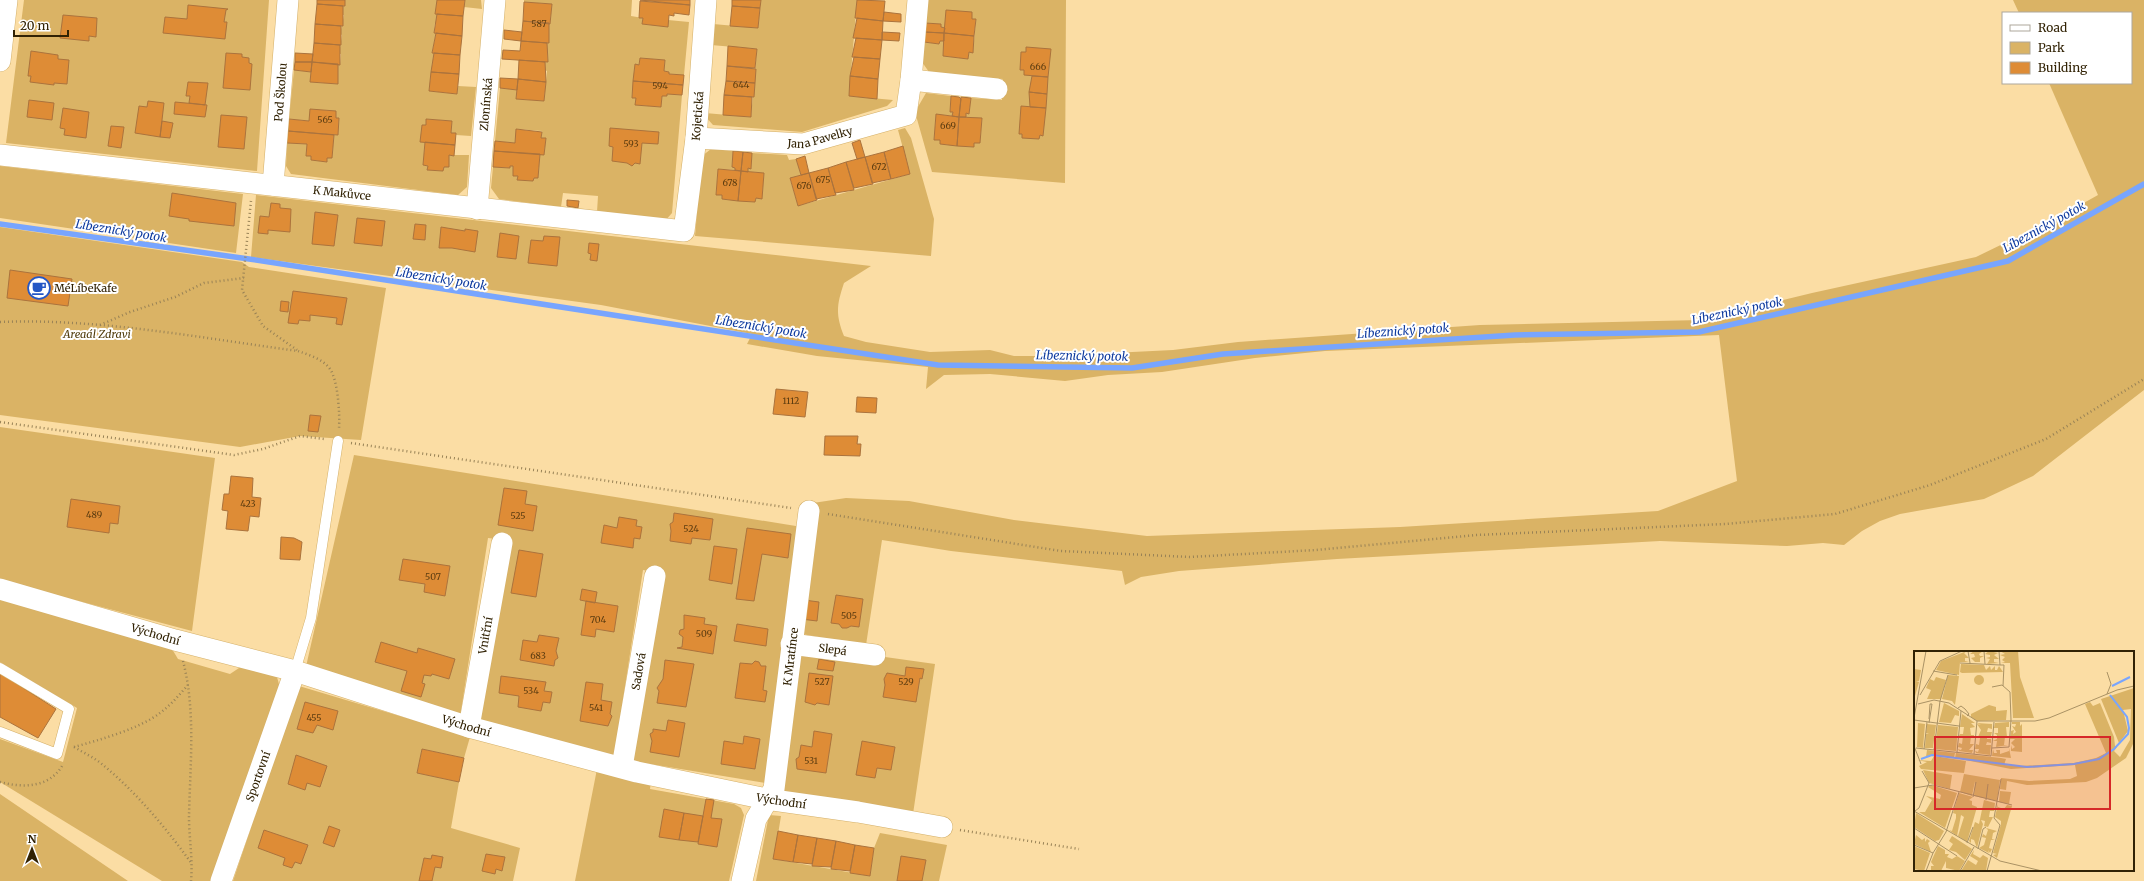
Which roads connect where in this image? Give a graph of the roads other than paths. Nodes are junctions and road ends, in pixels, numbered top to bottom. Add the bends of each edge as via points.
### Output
1 (7, 0) edge
2 (288, 0) edge
3 (495, 0) edge
4 (706, 0) edge
5 (918, 0) edge
6 (0, 61) edge
7 (912, 80) junction
8 (996, 89) dead end
9 (696, 138) junction
10 (0, 155) edge
11 (263, 184) junction
12 (477, 209) junction
13 (684, 231) joint
14 (338, 441) road end
15 (809, 511) road end
16 (502, 543) dead end
17 (654, 576) dead end
18 (0, 589) edge
19 (791, 644) junction
20 (875, 655) dead end
21 (0, 668) edge
22 (295, 671) junction
23 (469, 727) junction
24 (0, 732) edge
25 (622, 767) junction
26 (766, 799) junction
27 (942, 827) road end
28 (221, 881) edge
29 (742, 881) edge

1 - 6 street
2 - 11 street, Pod Školou
3 - 12 street, Zlonínská
4 - 9 street, Kojetická
5 - 7 street, Jana Pavelky
7 - 8 street
7 - 9 street, Jana Pavelky via 906,115 803,144
9 - 13 street, Kojetická
10 - 11 street, K Makůvce
11 - 12 street, K Makůvce
12 - 13 street, K Makůvce
14 - 22 lane via 311,618
15 - 19 street, K Mratínce
16 - 23 street, Vnitřní
17 - 25 street, Sadová
18 - 22 street, Východní via 175,640
19 - 20 street, Slepá
19 - 26 street, K Mratínce via 774,789
21 - 24 lane via 69,709 57,754
22 - 23 street, Východní
22 - 28 street, Sportovní
23 - 25 street, Východní
25 - 26 street, Východní
26 - 27 street, Východní
26 - 29 street, K Mratínce via 756,819

